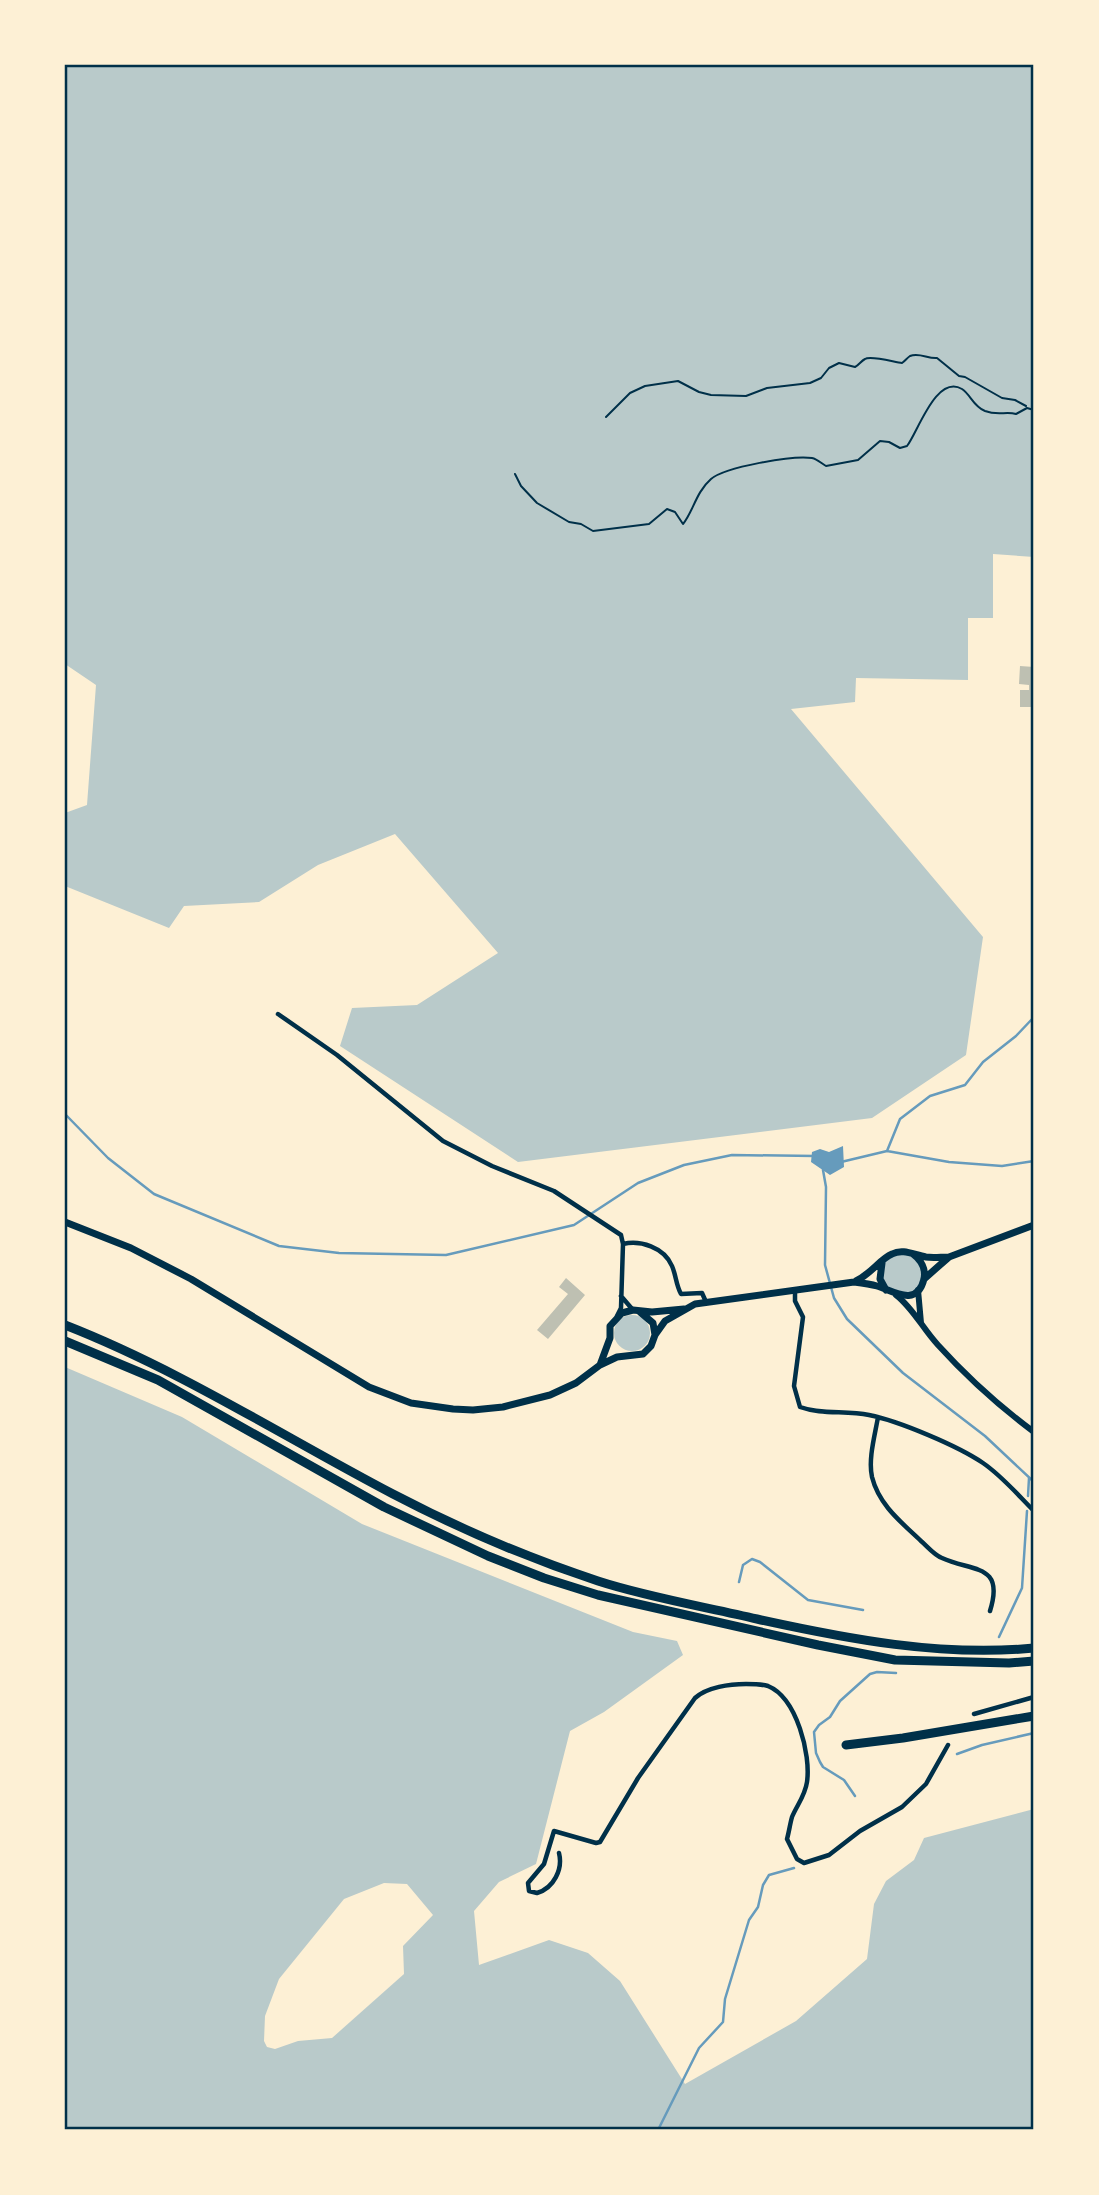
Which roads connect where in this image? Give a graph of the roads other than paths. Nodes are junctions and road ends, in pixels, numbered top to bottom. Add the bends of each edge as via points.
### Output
1 (278, 1014) dead end
2 (65, 1222) edge
3 (1034, 1225) edge
4 (623, 1244) junction
5 (913, 1254) junction
6 (949, 1257) junction
7 (883, 1262) junction
8 (924, 1280) junction
9 (850, 1283) junction
10 (796, 1289) junction
11 (886, 1290) junction
12 (918, 1290) junction
13 (621, 1296) junction
14 (896, 1296) junction
15 (706, 1302) junction
16 (684, 1309) junction
17 (636, 1311) junction
18 (617, 1316) junction
19 (922, 1324) junction
20 (65, 1325) edge
21 (655, 1335) junction
22 (610, 1338) junction
23 (65, 1341) edge
24 (625, 1355) junction
25 (600, 1365) junction
26 (877, 1417) junction
27 (1034, 1432) edge
28 (1034, 1511) edge
29 (990, 1611) dead end
30 (1034, 1648) edge
31 (1034, 1661) edge
32 (1034, 1697) edge
33 (974, 1714) dead end
34 (1034, 1716) edge
35 (846, 1745) dead end
36 (948, 1745) dead end
37 (559, 1853) dead end

1 - 4 street via 443,1141 567,1199 621,1235
2 - 25 main road via 131,1248 191,1279 369,1387 411,1403 473,1410 530,1402 564,1389
3 - 6 main road
4 - 13 street
4 - 15 street via 636,1241 663,1254 672,1265 681,1294 702,1293
5 - 6 main road
5 - 7 main road via 896,1252
5 - 8 main road via 921,1263
6 - 8 main road
7 - 9 main road
7 - 11 main road via 879,1273
8 - 12 main road
9 - 10 main road
9 - 11 main road
10 - 15 main road
10 - 26 street via 795,1300 803,1317 794,1385 800,1407
11 - 14 main road
12 - 14 main road
12 - 19 street
13 - 17 street
13 - 18 street
14 - 19 street
15 - 16 main road
16 - 17 main road
16 - 21 main road via 665,1321
17 - 18 main road
17 - 21 main road via 653,1323
18 - 22 main road via 610,1326
19 - 27 street via 968,1375
20 - 30 highway via 165,1368 395,1495 501,1544 599,1581 819,1632 936,1650
21 - 24 main road via 643,1354
22 - 24 main road via 615,1349
22 - 25 main road
23 - 31 highway via 158,1380 384,1507 544,1578 598,1595 895,1660
24 - 25 main road
26 - 28 street via 964,1452 984,1464
26 - 29 street via 871,1472 881,1500 940,1558 970,1565 991,1580 995,1593
32 - 33 street
34 - 35 highway
36 - 37 street via 926,1784 902,1807 829,1855 804,1863 787,1839 807,1785 803,1738 795,1715 768,1686 739,1684 700,1693 645,1768 600,1842 554,1831 544,1864 528,1883 529,1891 537,1893 550,1886 561,1867

